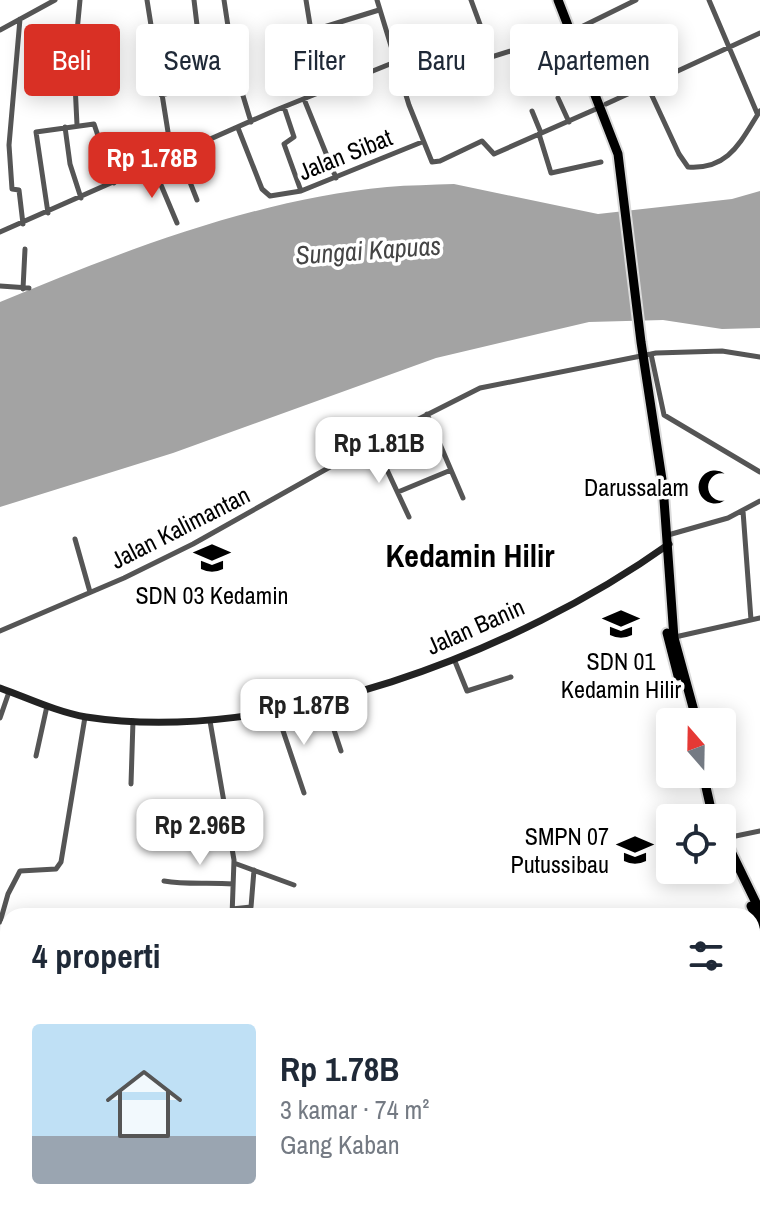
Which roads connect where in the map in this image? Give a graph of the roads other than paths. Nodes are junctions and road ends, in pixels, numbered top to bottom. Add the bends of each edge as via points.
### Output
1 (55, 0) edge
2 (80, 0) edge
3 (147, 0) edge
4 (194, 0) edge
5 (224, 0) edge
6 (306, 0) edge
7 (377, 0) edge
8 (471, 0) edge
9 (558, 0) edge
10 (636, 0) edge
11 (709, 0) edge
12 (380, 9) junction
13 (20, 19) junction
14 (151, 24) edge
15 (197, 24) edge
16 (480, 24) edge
17 (568, 24) edge
18 (587, 24) edge
19 (0, 30) edge
20 (760, 33) edge
21 (389, 41) edge
22 (729, 48) junction
23 (389, 64) edge
24 (678, 71) edge
25 (161, 96) edge
26 (406, 96) edge
27 (597, 96) edge
28 (623, 96) edge
29 (652, 96) edge
30 (558, 98) dead end
31 (304, 99) junction
32 (606, 104) dead end
33 (284, 107) junction
34 (596, 109) dead end
35 (532, 111) dead end
36 (759, 112) edge
37 (251, 122) junction
38 (569, 122) junction
39 (77, 125) junction
40 (65, 127) junction
41 (238, 128) junction
42 (540, 134) junction
43 (422, 142) junction
44 (179, 154) junction
45 (172, 157) junction
46 (601, 162) dead end
47 (153, 166) junction
48 (336, 178) junction
49 (114, 183) junction
50 (301, 191) junction
51 (81, 198) junction
52 (197, 200) dead end
53 (48, 213) junction
54 (177, 223) dead end
55 (23, 224) junction
56 (0, 232) edge
57 (25, 249) dead end
58 (0, 286) edge
59 (647, 355) junction
60 (760, 357) edge
61 (427, 414) junction
62 (374, 442) junction
63 (451, 470) junction
64 (760, 472) edge
65 (398, 492) junction
66 (463, 498) dead end
67 (760, 501) edge
68 (743, 511) junction
69 (409, 517) dead end
70 (666, 536) junction
71 (75, 539) dead end
72 (90, 592) junction
73 (760, 618) edge
74 (751, 620) junction
75 (0, 631) edge
76 (674, 638) junction
77 (454, 659) junction
78 (511, 677) dead end
79 (0, 688) edge
80 (10, 691) junction
81 (324, 699) junction
82 (47, 705) junction
83 (690, 708) edge
84 (691, 708) edge
85 (276, 710) junction
86 (85, 717) junction
87 (0, 718) edge
88 (133, 721) junction
89 (210, 721) junction
90 (341, 751) dead end
91 (36, 756) dead end
92 (131, 784) dead end
93 (304, 793) dead end
94 (760, 831) edge
95 (736, 837) edge
96 (234, 863) junction
97 (736, 868) edge
98 (254, 870) junction
99 (164, 881) dead end
100 (233, 884) junction
101 (294, 885) dead end
102 (0, 892) edge
103 (8, 894) junction
104 (4, 908) edge
105 (232, 908) edge
106 (247, 908) edge
107 (753, 908) edge

1 - 13 street
2 - 39 street via 74,63
3 - 14 street
4 - 15 street
5 - 37 street via 234,66
6 - 12 street via 311,31
7 - 12 street
8 - 16 street
9 - 17 highway
10 - 18 street
11 - 22 street
12 - 21 street
13 - 19 street
13 - 55 street via 8,157
20 - 22 street
22 - 24 street
22 - 36 street
23 - 31 street
25 - 45 street
26 - 43 street
27 - 59 highway via 621,172 641,342
28 - 32 street
29 - 36 street via 688,167 732,155
30 - 38 street
31 - 33 street
31 - 48 street
33 - 37 street
33 - 50 street via 294,137 284,144
34 - 38 street
35 - 42 street
37 - 41 street
38 - 42 street
39 - 40 street
39 - 49 street via 94,124
40 - 51 street
40 - 53 street via 36,132
41 - 44 street
41 - 50 street, Jalan Sibat via 264,193 280,197
42 - 43 street via 492,155 479,141 435,163
42 - 46 street via 551,173
43 - 48 street, Jalan Sibat
44 - 45 street
44 - 52 street
45 - 47 street
47 - 49 street
47 - 54 street
48 - 50 street, Jalan Sibat
49 - 51 street
51 - 53 street
53 - 55 street
55 - 56 street
57 - 58 street via 26,288
59 - 60 street, Jalan Kalimantan via 722,351
59 - 61 street, Jalan Kalimantan via 480,388
59 - 64 street via 664,415
59 - 70 highway
61 - 62 street, Jalan Kalimantan
61 - 63 street
62 - 65 street
62 - 72 street, Jalan Kalimantan via 193,544
63 - 65 street
63 - 66 street
65 - 69 street
67 - 68 street, Jalan Banin
68 - 70 street, Jalan Banin
68 - 74 street
70 - 76 highway
70 - 77 street, Jalan Banin via 577,600
70 - 83 highway via 668,640
71 - 72 street
72 - 75 street, Jalan Kalimantan
73 - 74 street
74 - 76 street
76 - 84 highway
77 - 78 street via 469,691
77 - 81 street, Jalan Banin
79 - 80 street, Jalan Banin
80 - 82 street, Jalan Banin
80 - 87 street
81 - 85 street, Jalan Banin
81 - 90 street
82 - 86 street, Jalan Banin
82 - 91 street
85 - 89 street, Jalan Banin
85 - 93 street
86 - 88 street, Jalan Banin
86 - 103 street via 61,862 56,869 20,871
88 - 89 street, Jalan Banin
88 - 92 street
89 - 96 street
94 - 95 street
96 - 98 street
96 - 100 street
97 - 107 highway
98 - 101 street
98 - 106 street
99 - 100 street
100 - 105 street
102 - 103 street
103 - 104 street

